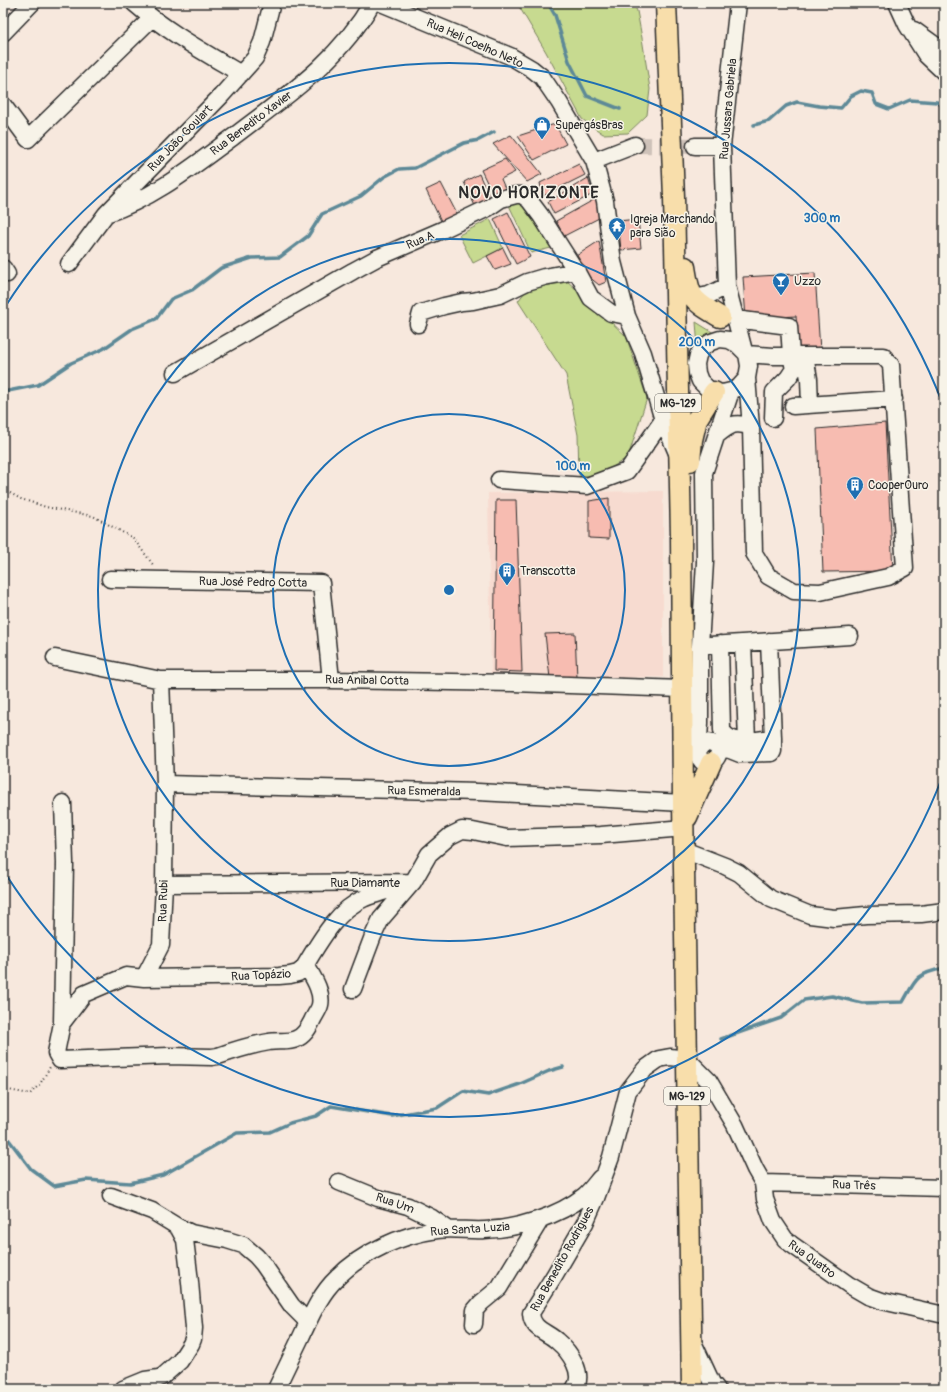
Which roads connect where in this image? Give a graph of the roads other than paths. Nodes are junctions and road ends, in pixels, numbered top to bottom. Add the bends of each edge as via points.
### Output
1 (32, 3) edge
2 (134, 3) edge
3 (272, 3) edge
4 (372, 3) edge
5 (381, 3) edge
6 (666, 3) edge
7 (738, 3) edge
8 (897, 3) edge
9 (152, 18) junction
10 (908, 25) junction
11 (3, 33) edge
12 (944, 50) edge
13 (944, 72) edge
14 (241, 74) junction
15 (3, 105) edge
16 (636, 145) tunnel mouth
17 (695, 146) tunnel mouth
18 (722, 146) junction
19 (594, 161) junction
20 (674, 198) junction
21 (106, 214) junction
22 (69, 264) dead end
23 (577, 271) junction
24 (727, 286) junction
25 (693, 298) junction
26 (627, 316) junction
27 (728, 318) junction
28 (418, 324) dead end
29 (714, 341) junction
30 (798, 356) junction
31 (747, 362) junction
32 (678, 369) junction
33 (175, 373) dead end
34 (809, 379) junction
35 (717, 396) junction
36 (894, 399) junction
37 (810, 405) junction
38 (772, 418) dead end
39 (663, 420) junction
40 (751, 426) junction
41 (694, 434) junction
42 (716, 436) junction
43 (680, 460) junction
44 (499, 480) dead end
45 (682, 535) junction
46 (110, 579) dead end
47 (850, 636) dead end
48 (769, 641) junction
49 (743, 643) junction
50 (720, 644) junction
51 (700, 646) junction
52 (55, 658) dead end
53 (161, 680) junction
54 (331, 680) junction
55 (682, 690) junction
56 (743, 747) junction
57 (710, 752) junction
58 (165, 784) junction
59 (63, 803) dead end
60 (683, 803) junction
61 (684, 825) junction
62 (684, 850) junction
63 (413, 882) junction
64 (164, 884) junction
65 (944, 912) edge
66 (306, 965) junction
67 (144, 978) junction
68 (353, 989) dead end
69 (62, 1023) junction
70 (687, 1059) junction
71 (605, 1172) junction
72 (340, 1182) dead end
73 (763, 1182) junction
74 (944, 1188) edge
75 (111, 1196) dead end
76 (541, 1219) junction
77 (178, 1227) junction
78 (448, 1229) junction
79 (944, 1315) edge
80 (308, 1322) junction
81 (474, 1324) dead end
82 (691, 1338) junction
83 (160, 1384) edge
84 (123, 1389) edge
85 (276, 1389) edge
86 (574, 1389) edge
87 (692, 1389) edge
88 (717, 1389) edge

1 - 11 street
2 - 9 street
3 - 14 street, Rua João Goulart via 262,42 255,58
4 - 21 street, Rua Benedito Xavier via 354,31 330,59 271,108 165,186 140,201
5 - 19 street, Rua Heli Coelho Neto via 510,56 532,69 542,77 559,102
6 - 20 main road, MG-129
7 - 18 street, Rua Jussara Gabriela
8 - 10 street
9 - 14 street
9 - 15 street via 28,139
10 - 12 street
10 - 13 street via 926,56
14 - 21 street, Rua João Goulart
16 - 19 street
17 - 18 street
18 - 24 street, Rua Jussara Gabriela
19 - 26 street, Rua Heli Coelho Neto via 605,201 613,262
20 - 25 main road via 687,283
20 - 32 main road, MG-129
21 - 22 street, Rua João Goulart
23 - 26 street, Rua A via 591,298 611,313
23 - 28 street via 527,282 500,295 433,309 421,314
23 - 33 street, Rua A via 532,204 522,195 516,195 501,199 470,217 359,268
24 - 25 street via 709,295
24 - 27 street, Rua Jussara Gabriela
25 - 27 main road via 696,303
26 - 39 street, Rua Heli Coelho Neto via 643,353
27 - 29 street, Rua Jussara Gabriela
27 - 30 street via 789,326
27 - 31 street, Rua Jussara Gabriela
29 - 31 street via 729,340 737,344
29 - 35 street via 703,347 698,355 696,373 700,382
30 - 31 street via 773,356
30 - 34 street
30 - 36 street via 883,356 891,365
30 - 38 street via 794,369 774,392
31 - 35 street via 738,388
31 - 40 street, Rua Jussara Gabriela
32 - 41 main road
32 - 43 main road, MG-129
34 - 37 street
34 - 37 street via 793,406
35 - 40 street
35 - 41 main road via 697,419
35 - 42 street
35 - 42 street
36 - 37 street
36 - 40 street, Rua Jussara Gabriela via 905,568 888,577 820,592 794,591 768,576 754,553
39 - 43 street, Rua Heli Coelho Neto
39 - 44 street via 627,471 587,486
40 - 42 street via 734,424
41 - 45 main road
42 - 51 street via 704,473 705,562
43 - 45 main road, MG-129
45 - 55 main road, MG-129
46 - 54 street, Rua José Pedro Cotta via 321,583
47 - 48 street
48 - 49 street
48 - 56 street via 773,738
49 - 50 street
49 - 56 street
50 - 51 street
50 - 56 street via 722,730 729,737 741,741
51 - 57 street via 700,723
52 - 53 street, Rua Anibal Cotta
53 - 54 street, Rua Anibal Cotta
53 - 58 street, Rua Rubi
54 - 55 street, Rua Anibal Cotta via 513,683
55 - 60 main road, MG-129
56 - 57 street via 728,760
57 - 61 main road
58 - 60 street, Rua Esmeralda via 478,792
58 - 64 street, Rua Rubi
59 - 69 street via 65,863
60 - 61 main road, MG-129
61 - 62 main road, MG-129
61 - 63 street, Rua Diamante via 601,835 507,838 462,830 450,836 429,854
62 - 65 street via 739,873 771,899 810,914 834,918
62 - 70 main road, MG-129
63 - 64 street, Rua Diamante
63 - 66 street, Rua Topázio via 364,898 352,905 333,922
63 - 68 street via 381,919
64 - 67 street, Rua Rubi via 161,945
66 - 67 street, Rua Topázio via 298,973 278,976
66 - 69 street via 319,992 320,1006 304,1034 288,1041 276,1040 252,1045 212,1057 58,1057
67 - 69 street via 126,976 84,994
70 - 71 street, Rua Benedito Rodrigues via 659,1059 645,1069 628,1091
70 - 73 street, Rua Quatro via 709,1081 735,1125
70 - 82 main road, MG-129
71 - 76 street, Rua Santa Luzia via 584,1196
71 - 86 street, Rua Benedito Rodrigues via 585,1223 531,1313 531,1319 540,1331 557,1341 575,1364 578,1379
72 - 78 street, Rua Um via 378,1198 408,1206
73 - 74 street, Rua Três
73 - 79 street, Rua Quatro via 773,1221 785,1239 796,1249 868,1296
75 - 77 street via 152,1211
76 - 78 street, Rua Santa Luzia via 487,1230
76 - 81 street via 499,1288 475,1310
77 - 80 street via 195,1234 243,1245 263,1264 292,1306
77 - 83 street via 185,1240 193,1339 180,1361 166,1374
78 - 80 street, Rua Santa Luzia via 407,1237 357,1261 336,1278
80 - 85 street, Rua Santa Luzia
82 - 87 main road, MG-129
82 - 88 street
83 - 84 street via 145,1380

